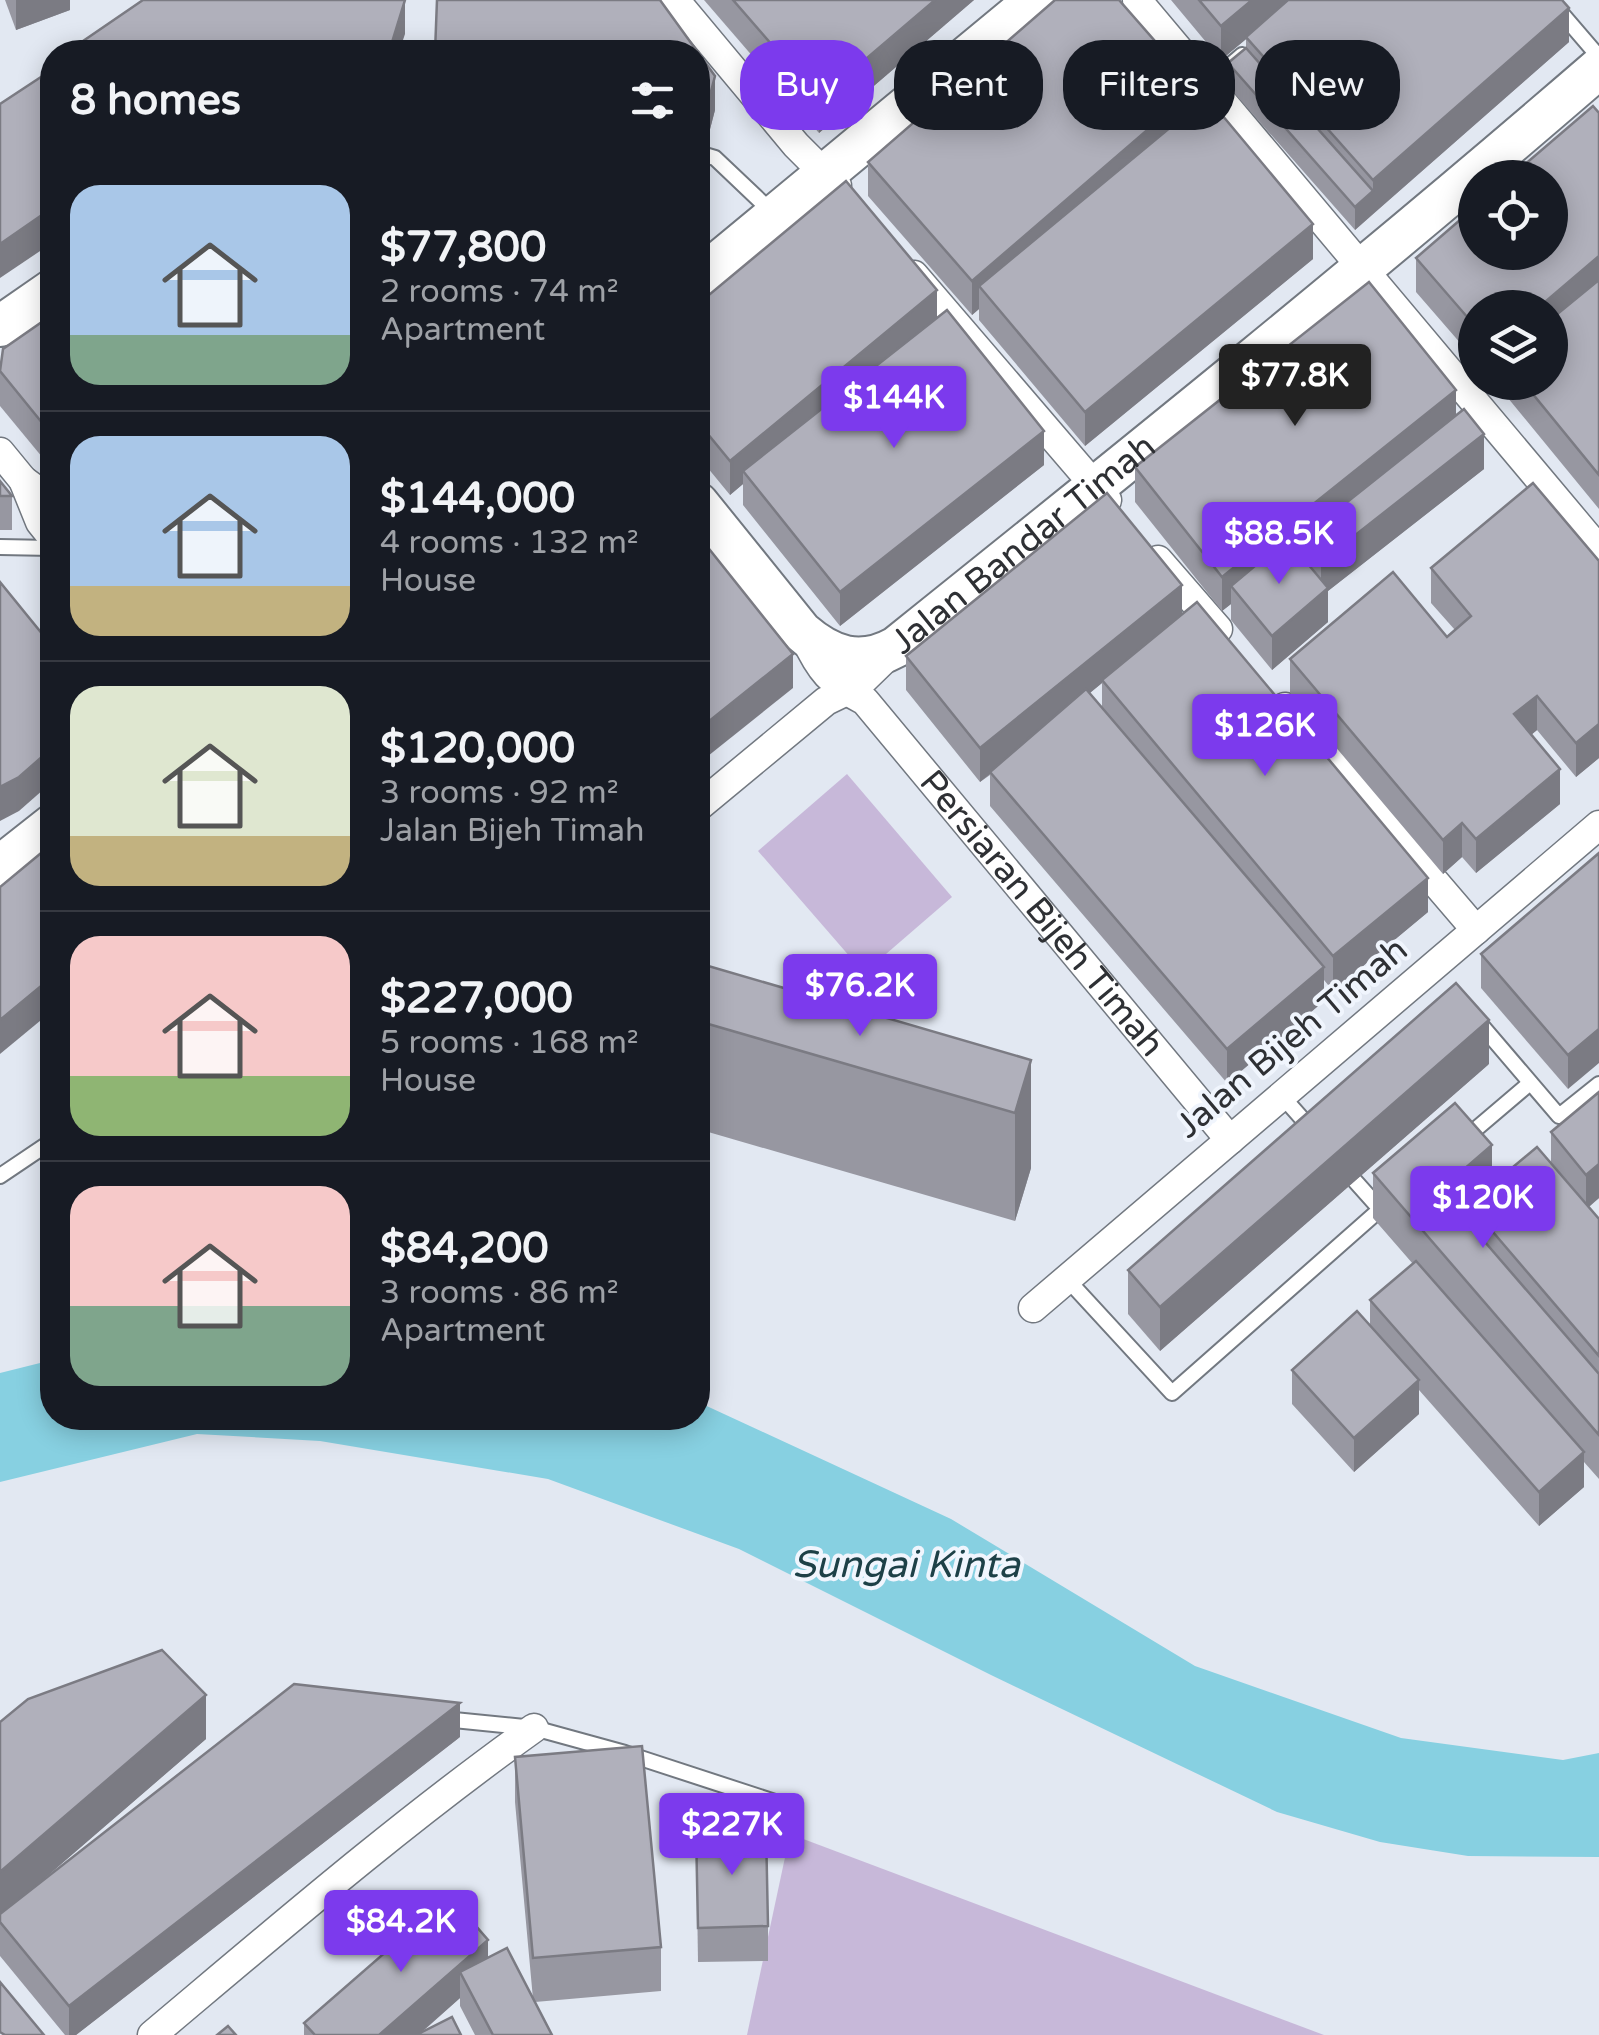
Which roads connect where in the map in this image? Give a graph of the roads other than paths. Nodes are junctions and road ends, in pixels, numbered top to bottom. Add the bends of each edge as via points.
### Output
1 (675, 0) edge
2 (1035, 0) edge
3 (1136, 0) edge
4 (1550, 0) edge
5 (708, 40) edge
6 (1170, 40) edge
7 (710, 42) edge
8 (1251, 48) edge
9 (1599, 58) edge
10 (1235, 61) edge
11 (1585, 86) edge
12 (1235, 116) edge
13 (710, 157) edge
14 (839, 188) junction
15 (774, 215) junction
16 (890, 248) edge
17 (710, 269) edge
18 (1362, 269) junction
19 (40, 298) edge
20 (0, 326) edge
21 (0, 452) edge
22 (23, 480) junction
23 (40, 492) edge
24 (1108, 502) junction
25 (40, 522) edge
26 (710, 525) edge
27 (1146, 546) edge
28 (0, 547) edge
29 (40, 548) edge
30 (1599, 550) edge
31 (802, 632) junction
32 (896, 647) junction
33 (1235, 650) edge
34 (846, 691) junction
35 (1273, 694) edge
36 (710, 797) edge
37 (1599, 825) edge
38 (40, 834) edge
39 (0, 866) edge
40 (1476, 930) junction
41 (1469, 1011) edge
42 (1530, 1083) junction
43 (1599, 1084) edge
44 (1282, 1096) junction
45 (1230, 1140) junction
46 (1323, 1143) edge
47 (1455, 1146) edge
48 (40, 1148) edge
49 (0, 1176) edge
50 (1356, 1181) dead end
51 (1395, 1197) edge
52 (1380, 1209) junction
53 (1067, 1279) junction
54 (1033, 1308) dead end
55 (436, 1718) edge
56 (534, 1728) junction
57 (778, 1803) dead end
58 (152, 2035) edge

1 - 5 street
2 - 14 main road
3 - 6 street
4 - 9 lane
7 - 14 street
8 - 10 lane
11 - 18 main road, Jalan Bandar Timah
12 - 18 street
13 - 15 lane
14 - 15 main road
15 - 17 main road
16 - 24 street
18 - 24 main road, Jalan Bandar Timah
18 - 30 street
19 - 20 main road
21 - 22 street
22 - 23 street
22 - 25 street
24 - 32 main road, Jalan Bandar Timah
26 - 31 main road
27 - 33 street
28 - 29 lane
31 - 32 main road, Jalan Bandar Timah via 845,658 880,656
31 - 34 street, Persiaran Bijeh Timah via 816,662
32 - 34 street
34 - 36 street via 826,700
34 - 45 street, Persiaran Bijeh Timah via 865,701
35 - 40 street
37 - 40 street, Jalan Bijeh Timah
38 - 39 main road
40 - 44 street, Jalan Bijeh Timah via 1439,974
41 - 42 lane
42 - 43 lane via 1559,1116
42 - 47 lane
44 - 45 street, Jalan Bijeh Timah
44 - 46 lane
45 - 53 street, Jalan Bijeh Timah
48 - 49 lane
50 - 52 lane
51 - 52 lane
52 - 53 lane via 1172,1393
53 - 54 street, Jalan Bijeh Timah
55 - 56 lane
56 - 57 lane
56 - 58 street

